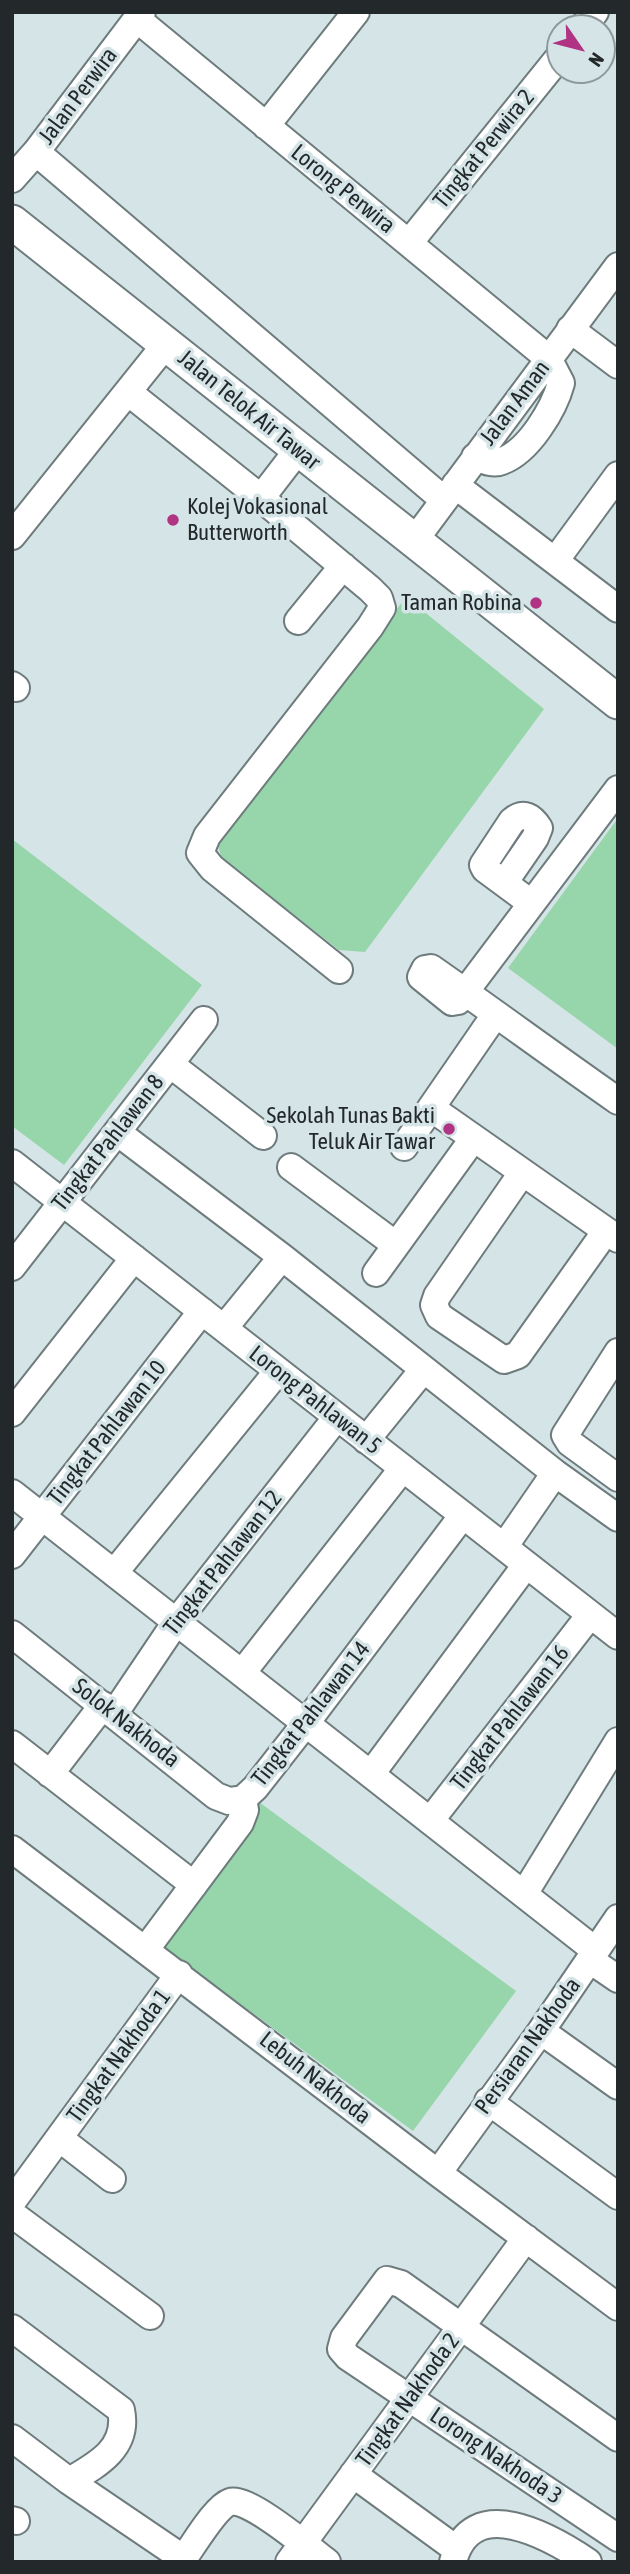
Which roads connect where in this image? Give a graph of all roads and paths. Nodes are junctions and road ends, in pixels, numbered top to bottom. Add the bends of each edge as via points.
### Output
1 (356, 12) edge
2 (140, 16) edge
3 (546, 73) edge
4 (266, 126) junction
5 (36, 152) junction
6 (12, 179) edge
7 (12, 222) edge
8 (409, 243) junction
9 (618, 266) edge
10 (570, 329) junction
11 (166, 344) junction
12 (548, 358) junction
13 (618, 365) edge
14 (128, 392) junction
15 (298, 450) junction
16 (618, 475) edge
17 (450, 492) junction
18 (261, 498) junction
19 (12, 536) edge
20 (414, 541) junction
21 (555, 561) junction
22 (343, 566) junction
23 (618, 609) edge
24 (298, 621) dead end
25 (618, 702) edge
26 (618, 789) edge
27 (504, 883) dead end
28 (531, 903) junction
29 (339, 970) dead end
30 (495, 1014) junction
31 (204, 1020) dead end
32 (170, 1065) junction
33 (618, 1101) edge
34 (431, 1108) junction
35 (117, 1132) junction
36 (263, 1136) dead end
37 (473, 1139) junction
38 (404, 1147) dead end
39 (12, 1163) edge
40 (291, 1167) dead end
41 (522, 1173) junction
42 (62, 1202) junction
43 (612, 1235) edge
44 (396, 1245) junction
45 (282, 1257) junction
46 (134, 1258) junction
47 (12, 1267) edge
48 (376, 1273) dead end
49 (202, 1311) junction
50 (224, 1328) junction
51 (618, 1352) edge
52 (423, 1370) junction
53 (278, 1371) junction
54 (609, 1385) edge
55 (12, 1413) edge
56 (337, 1417) junction
57 (366, 1440) junction
58 (403, 1468) junction
59 (555, 1473) junction
60 (618, 1478) edge
61 (12, 1493) edge
62 (463, 1516) junction
63 (42, 1517) junction
64 (618, 1518) edge
65 (504, 1547) junction
66 (12, 1555) edge
67 (526, 1565) junction
68 (114, 1573) junction
69 (590, 1615) junction
70 (176, 1622) junction
71 (12, 1634) edge
72 (618, 1636) edge
73 (242, 1673) junction
74 (108, 1709) junction
75 (306, 1723) junction
76 (618, 1741) edge
77 (12, 1744) edge
78 (51, 1774) junction
79 (371, 1774) junction
80 (243, 1799) junction
81 (430, 1821) junction
82 (14, 1853) edge
83 (194, 1885) junction
84 (524, 1894) junction
85 (618, 1919) edge
86 (146, 1949) junction
87 (593, 1956) junction
88 (179, 1974) junction
89 (618, 1979) edge
90 (541, 2031) junction
91 (618, 2086) edge
92 (488, 2101) junction
93 (59, 2138) junction
94 (438, 2173) junction
95 (112, 2179) dead end
96 (618, 2196) edge
97 (12, 2202) edge
98 (12, 2214) edge
99 (526, 2238) junction
100 (618, 2307) edge
101 (150, 2316) dead end
102 (12, 2328) edge
103 (461, 2328) junction
104 (409, 2398) junction
105 (12, 2438) edge
106 (618, 2438) edge
107 (353, 2474) junction
108 (69, 2481) junction
109 (618, 2538) edge
110 (296, 2553) edge
111 (455, 2555) edge
112 (573, 2558) edge
113 (183, 2560) edge
114 (327, 2562) edge

1 - 4 street
2 - 4 street, Lorong Perwira
2 - 5 street, Jalan Perwira
3 - 8 street, Tingkat Perwira 2
4 - 8 street, Lorong Perwira
5 - 6 street, Jalan Perwira
5 - 17 street
7 - 11 main road, Jalan Telok Air Tawar
8 - 12 street, Lorong Perwira
9 - 10 street, Jalan Aman
10 - 12 street, Jalan Aman
10 - 13 street
11 - 14 street
11 - 15 main road, Jalan Telok Air Tawar
12 - 17 street, Jalan Aman
14 - 18 street
14 - 19 street
15 - 18 street
15 - 20 main road, Jalan Telok Air Tawar
16 - 21 street
17 - 20 street, Jalan Aman
17 - 21 street
18 - 22 street
20 - 25 main road, Jalan Telok Air Tawar
21 - 23 street
22 - 24 street
22 - 29 street via 379,598 382,608 206,836 200,853 212,868
26 - 28 street
27 - 28 street
28 - 30 street via 465,992
30 - 33 street
30 - 34 street
31 - 32 street, Tingkat Pahlawan 8
32 - 35 street, Tingkat Pahlawan 8
32 - 36 street
34 - 37 street
34 - 38 street
35 - 42 street, Tingkat Pahlawan 8
35 - 45 street
37 - 41 street
37 - 44 street
39 - 42 street, Lorong Pahlawan 5
40 - 44 street
41 - 43 street
41 - 43 street via 437,1296 434,1305 439,1316 504,1360 518,1355
42 - 46 street, Lorong Pahlawan 5
42 - 47 street, Tingkat Pahlawan 8
44 - 48 street
45 - 50 street
45 - 52 street
46 - 49 street, Lorong Pahlawan 5
46 - 55 street
49 - 50 street, Lorong Pahlawan 5
49 - 63 street, Tingkat Pahlawan 10
50 - 53 street, Lorong Pahlawan 5
51 - 54 street
52 - 57 street
52 - 59 street
53 - 56 street, Lorong Pahlawan 5
53 - 68 street
54 - 60 street via 565,1435
56 - 57 street, Lorong Pahlawan 5
56 - 70 street, Tingkat Pahlawan 12
57 - 58 street, Lorong Pahlawan 5
58 - 62 street, Lorong Pahlawan 5
58 - 73 street
59 - 64 street
59 - 65 street
61 - 63 street
62 - 65 street, Lorong Pahlawan 5
62 - 75 street, Tingkat Pahlawan 14
63 - 66 street, Tingkat Pahlawan 10
63 - 68 street
65 - 67 street, Lorong Pahlawan 5
67 - 69 street, Lorong Pahlawan 5
67 - 79 street
68 - 70 street
69 - 72 street, Lorong Pahlawan 5
69 - 81 street, Tingkat Pahlawan 16
70 - 73 street
70 - 74 street, Tingkat Pahlawan 12
71 - 74 street, Solok Nakhoda
73 - 75 street
74 - 78 street, Tingkat Pahlawan 12
74 - 80 street, Solok Nakhoda via 216,1796 229,1801
75 - 79 street
75 - 80 street, Tingkat Pahlawan 14
76 - 84 street
77 - 78 street
78 - 83 street
79 - 81 street
80 - 83 street, Tingkat Pahlawan 14 via 240,1823
81 - 84 street
82 - 86 street, Lebuh Nakhoda
83 - 86 street, Tingkat Pahlawan 14
84 - 87 street
85 - 87 street, Persiaran Nakhoda
86 - 88 street, Lebuh Nakhoda
87 - 89 street
87 - 90 street, Persiaran Nakhoda
88 - 93 street, Tingkat Nakhoda 1
88 - 94 street, Lebuh Nakhoda
90 - 91 street
90 - 92 street, Persiaran Nakhoda
92 - 94 street, Persiaran Nakhoda
92 - 96 street
93 - 95 street, Tingkat Nakhoda 1
93 - 97 street, Tingkat Nakhoda 1
94 - 99 street, Lebuh Nakhoda
98 - 101 street
99 - 100 street, Lebuh Nakhoda
99 - 103 street, Tingkat Nakhoda 2
102 - 108 street via 121,2410 122,2434 110,2453
103 - 104 street, Tingkat Nakhoda 2
103 - 104 street, Lorong Nakhoda 3 via 401,2284 387,2280 344,2338 341,2349
103 - 106 street
104 - 107 street, Tingkat Nakhoda 2
104 - 109 street, Lorong Nakhoda 3
105 - 108 street
107 - 110 street, Tingkat Nakhoda 2
107 - 111 street
108 - 113 street
110 - 113 street via 257,2511 238,2501 228,2502 216,2514
110 - 114 street
111 - 112 street via 474,2529 507,2523 544,2535

